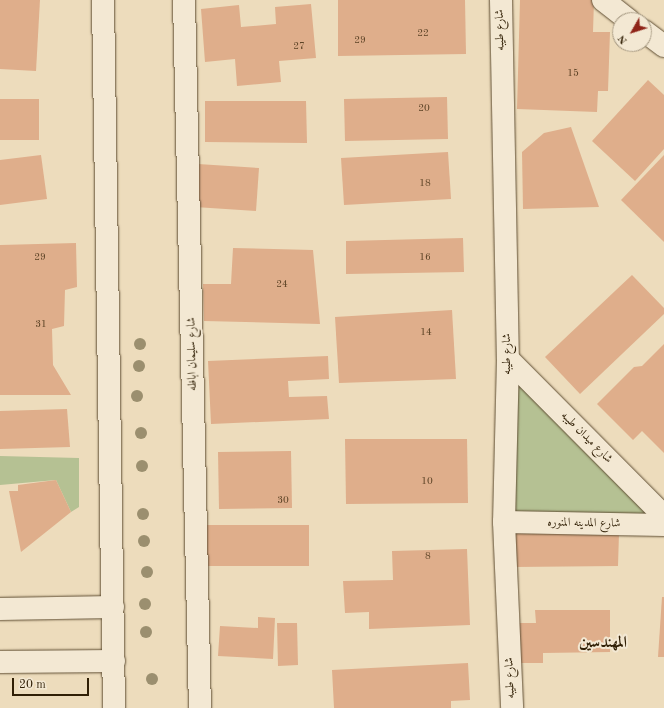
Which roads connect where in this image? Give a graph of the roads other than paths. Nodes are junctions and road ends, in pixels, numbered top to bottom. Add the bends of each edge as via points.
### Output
1 (103, 0) edge
2 (184, 0) edge
3 (501, 0) edge
4 (603, 0) edge
5 (619, 12) edge
6 (652, 37) edge
7 (664, 46) edge
8 (508, 359) junction
9 (664, 516) edge
10 (504, 522) junction
11 (664, 525) edge
12 (113, 607) junction
13 (0, 609) edge
14 (114, 660) junction
15 (0, 662) edge
16 (114, 708) edge
17 (200, 708) edge
18 (512, 708) edge

1 - 12 street
2 - 17 street, شارع سليمان اباظه
3 - 8 street, شارع طيبه
4 - 5 street
6 - 7 street
8 - 9 street, شارع ميدان طيبه
8 - 10 street, شارع طيبه
10 - 11 street, شارع المدينه المنوره
10 - 18 street, شارع طيبه
12 - 13 street
12 - 14 street
14 - 15 street
14 - 16 street

